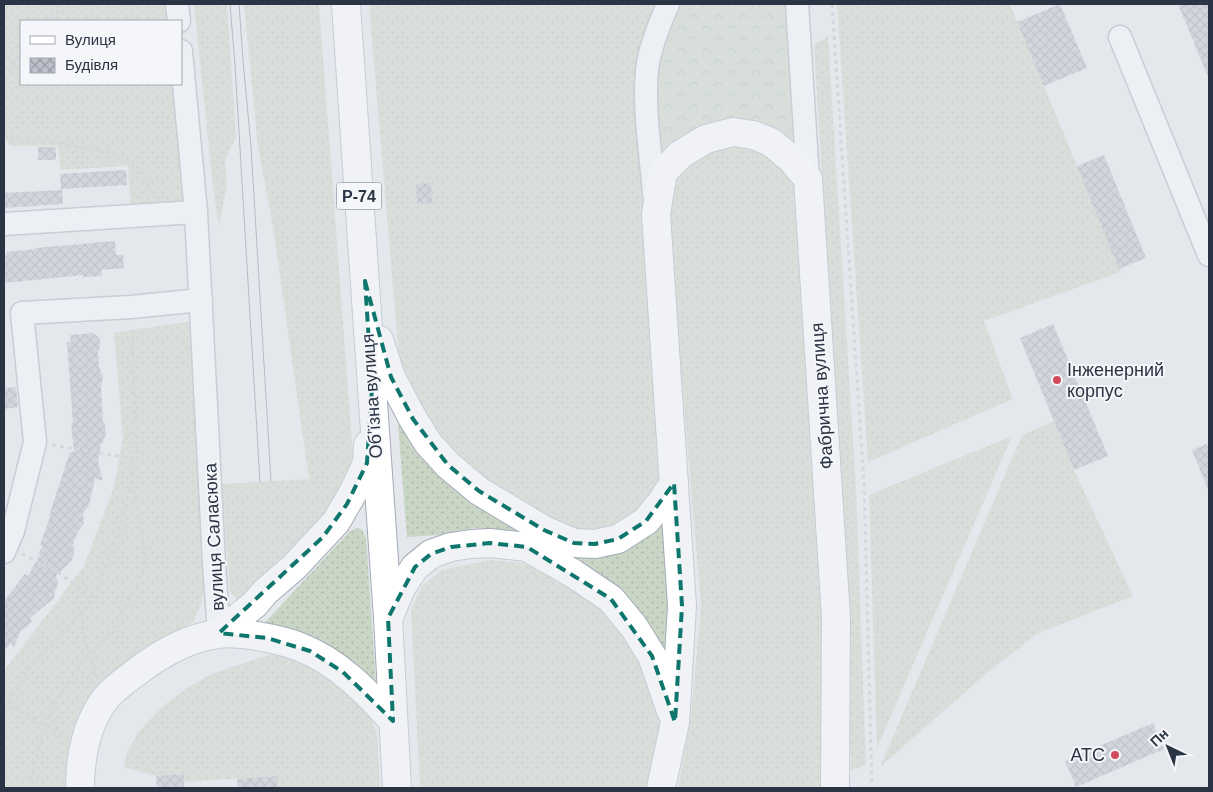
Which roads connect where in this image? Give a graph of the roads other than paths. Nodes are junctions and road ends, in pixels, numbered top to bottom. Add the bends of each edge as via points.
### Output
1 (177, 4) edge
2 (346, 4) edge
3 (668, 4) edge
4 (797, 4) edge
5 (179, 20) edge
6 (1120, 36) dead end
7 (182, 61) edge
8 (808, 179) junction
9 (196, 212) junction
10 (656, 214) junction
11 (4, 224) edge
12 (1209, 255) edge
13 (365, 281) junction
14 (201, 300) junction
15 (13, 315) edge
16 (372, 388) junction
17 (674, 483) junction
18 (5, 549) edge
19 (388, 618) junction
20 (220, 633) junction
21 (394, 721) junction
22 (675, 722) junction
23 (80, 788) edge
24 (397, 788) edge
25 (661, 788) edge
26 (835, 788) edge

1 - 5 street
2 - 13 main road, Обʼїзна вулиця / Р-74
3 - 10 street via 648,62 646,100
4 - 8 street, Фабрична вулиця
6 - 12 street
7 - 9 street, вулиця Саласюка
8 - 10 main road via 771,142 733,132 706,138 681,154 663,172
8 - 26 main road, Фабрична вулиця via 836,618
9 - 11 street
9 - 14 street, вулиця Саласюка
10 - 17 main road
13 - 16 main road, Обʼїзна вулиця / Р-74
13 - 17 main road via 376,332 391,377 412,419 448,465 479,491 544,530 574,543 595,544 618,539 646,521
14 - 15 street
14 - 20 street, вулиця Саласюка
15 - 18 street via 35,442
16 - 19 main road, Обʼїзна вулиця / Р-74
16 - 20 main road via 367,463 339,516 294,567
17 - 22 main road via 682,606
19 - 21 main road, Обʼїзна вулиця / Р-74
19 - 22 main road via 415,567 431,554 471,544 527,547 611,598 652,656
20 - 21 main road via 267,638 310,651 358,684
20 - 23 main road, вулиця Саласюка via 183,644 150,662 123,681 102,704 86,738
21 - 24 main road, Обʼїзна вулиця / Р-74
22 - 25 main road

